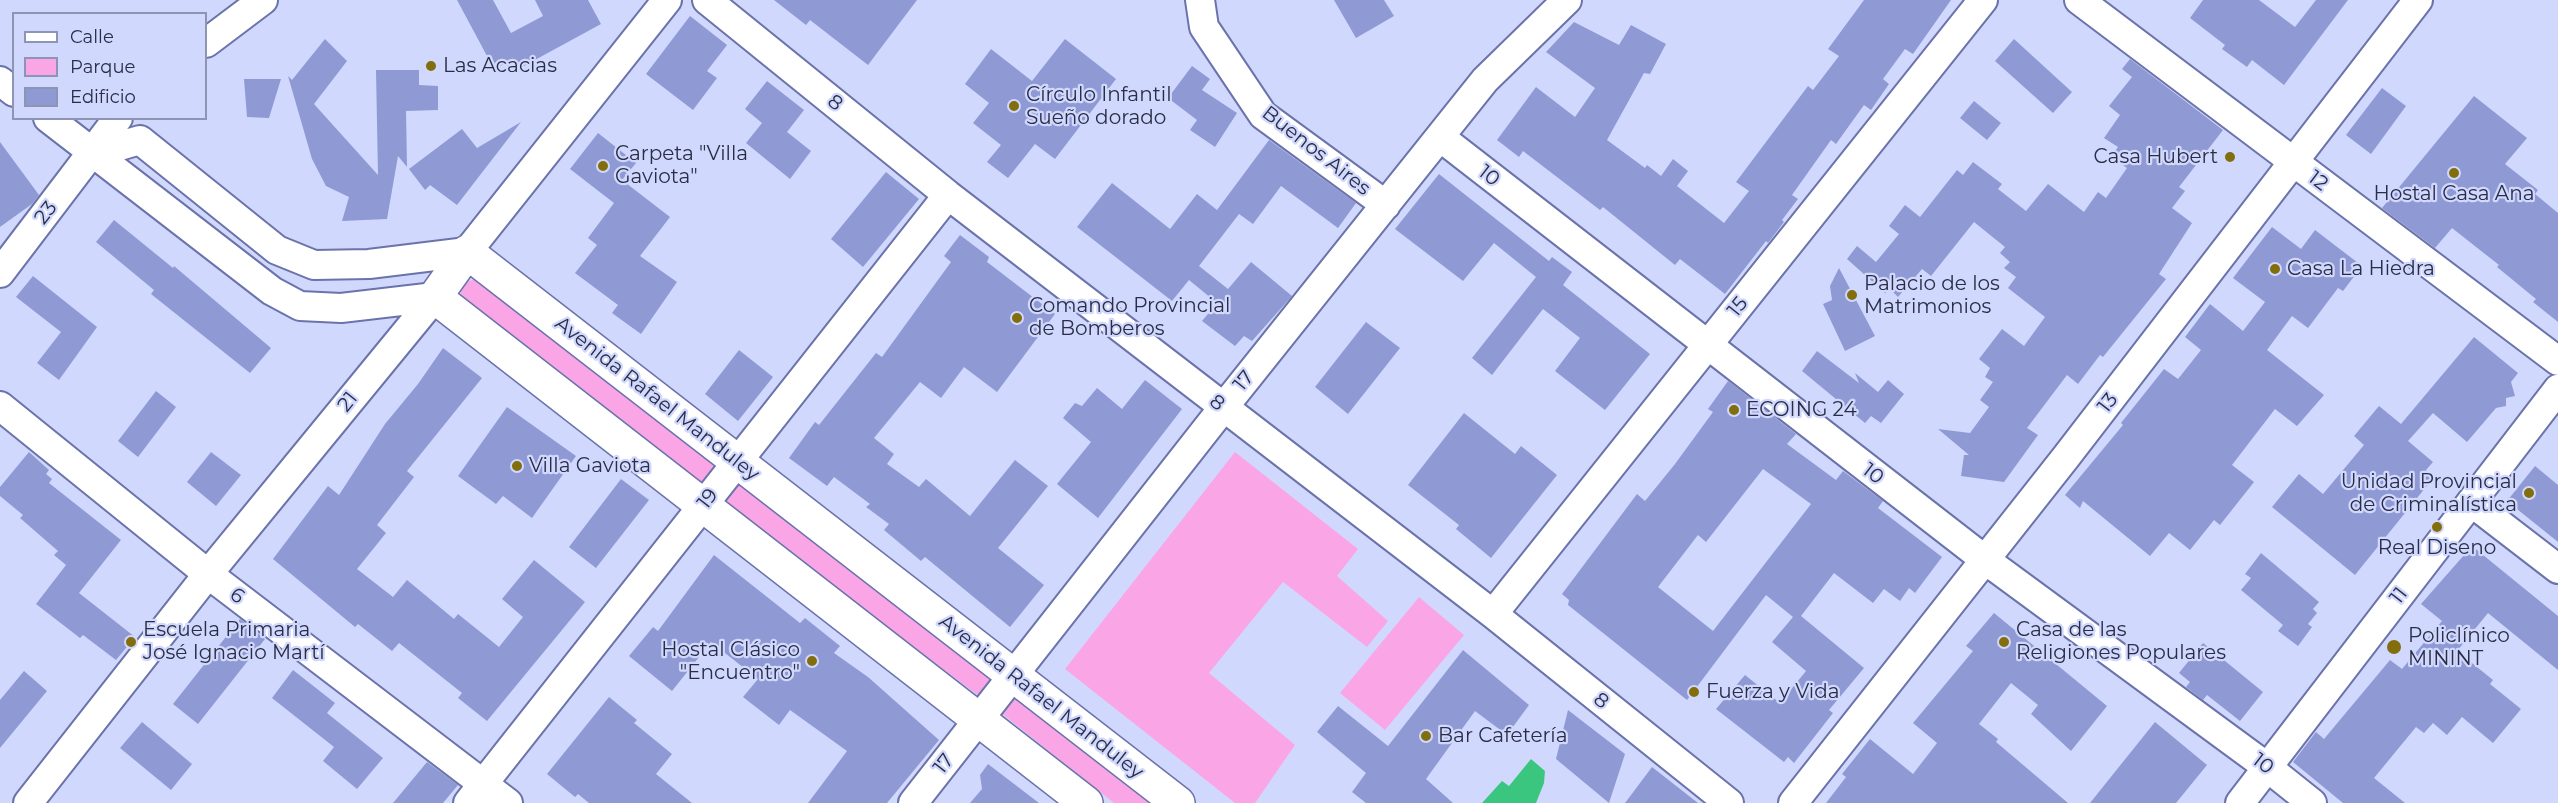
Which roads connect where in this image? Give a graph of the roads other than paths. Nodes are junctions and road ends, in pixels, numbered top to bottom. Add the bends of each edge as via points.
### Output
1 (263, 0) edge
2 (667, 0) edge
3 (707, 0) edge
4 (1200, 0) edge
5 (1567, 0) edge
6 (1983, 0) edge
7 (2079, 0) edge
8 (2418, 0) edge
9 (207, 42) edge
10 (0, 81) edge
11 (12, 90) edge
12 (50, 120) edge
13 (117, 120) edge
14 (1440, 137) junction
15 (92, 154) junction
16 (2295, 163) junction
17 (948, 195) junction
18 (1386, 205) junction
19 (467, 252) junction
20 (0, 273) edge
21 (435, 297) junction
22 (1706, 346) junction
23 (2558, 361) edge
24 (2558, 389) edge
25 (0, 406) edge
26 (1223, 408) junction
27 (737, 461) junction
28 (2471, 502) junction
29 (703, 505) junction
30 (1984, 559) junction
31 (2558, 569) edge
32 (208, 574) junction
33 (1493, 614) junction
34 (1014, 675) junction
35 (979, 720) junction
36 (2267, 767) junction
37 (476, 793) edge
38 (28, 803) edge
39 (508, 803) edge
40 (914, 803) edge
41 (1086, 803) edge
42 (1178, 803) edge
43 (1729, 803) edge
44 (1793, 803) edge
45 (2240, 803) edge
46 (2312, 803) edge

1 - 9 street
2 - 19 street, 21
3 - 17 street, 8
4 - 18 street, Buenos Aires via 1204,27 1263,115
5 - 14 street, 17 via 1485,80
6 - 22 street, 15
7 - 16 street, 12
8 - 16 street, 13
10 - 11 street
12 - 15 street
13 - 15 street, 23
14 - 18 street, 17
14 - 22 street, 10
15 - 19 street via 140,140 277,250 314,265 369,264
15 - 20 street, 23
15 - 21 street via 272,291 300,306 341,308
16 - 23 street, 12
16 - 30 street, 13
17 - 26 street, 8
17 - 27 street, 19
18 - 26 street, 17
19 - 21 main road, 21
19 - 27 main road, Avenida Rafael Manduley
21 - 29 main road
21 - 32 street, 21
22 - 30 street, 10
22 - 33 street, 15
24 - 28 street, 11
25 - 32 street, 6
26 - 33 street, 8
26 - 34 street, 17
27 - 29 street, 19
27 - 34 main road, Avenida Rafael Manduley
28 - 31 street
28 - 36 street, 11
29 - 35 main road
29 - 37 street, 19
30 - 36 street, 10
30 - 44 street, 13
32 - 37 street, 6
32 - 38 street, 21
33 - 43 street, 8
34 - 35 street, 17
34 - 42 main road, Avenida Rafael Manduley
35 - 40 street, 17
35 - 41 main road
36 - 45 street, 11
36 - 46 street, 10
37 - 39 street, 6

